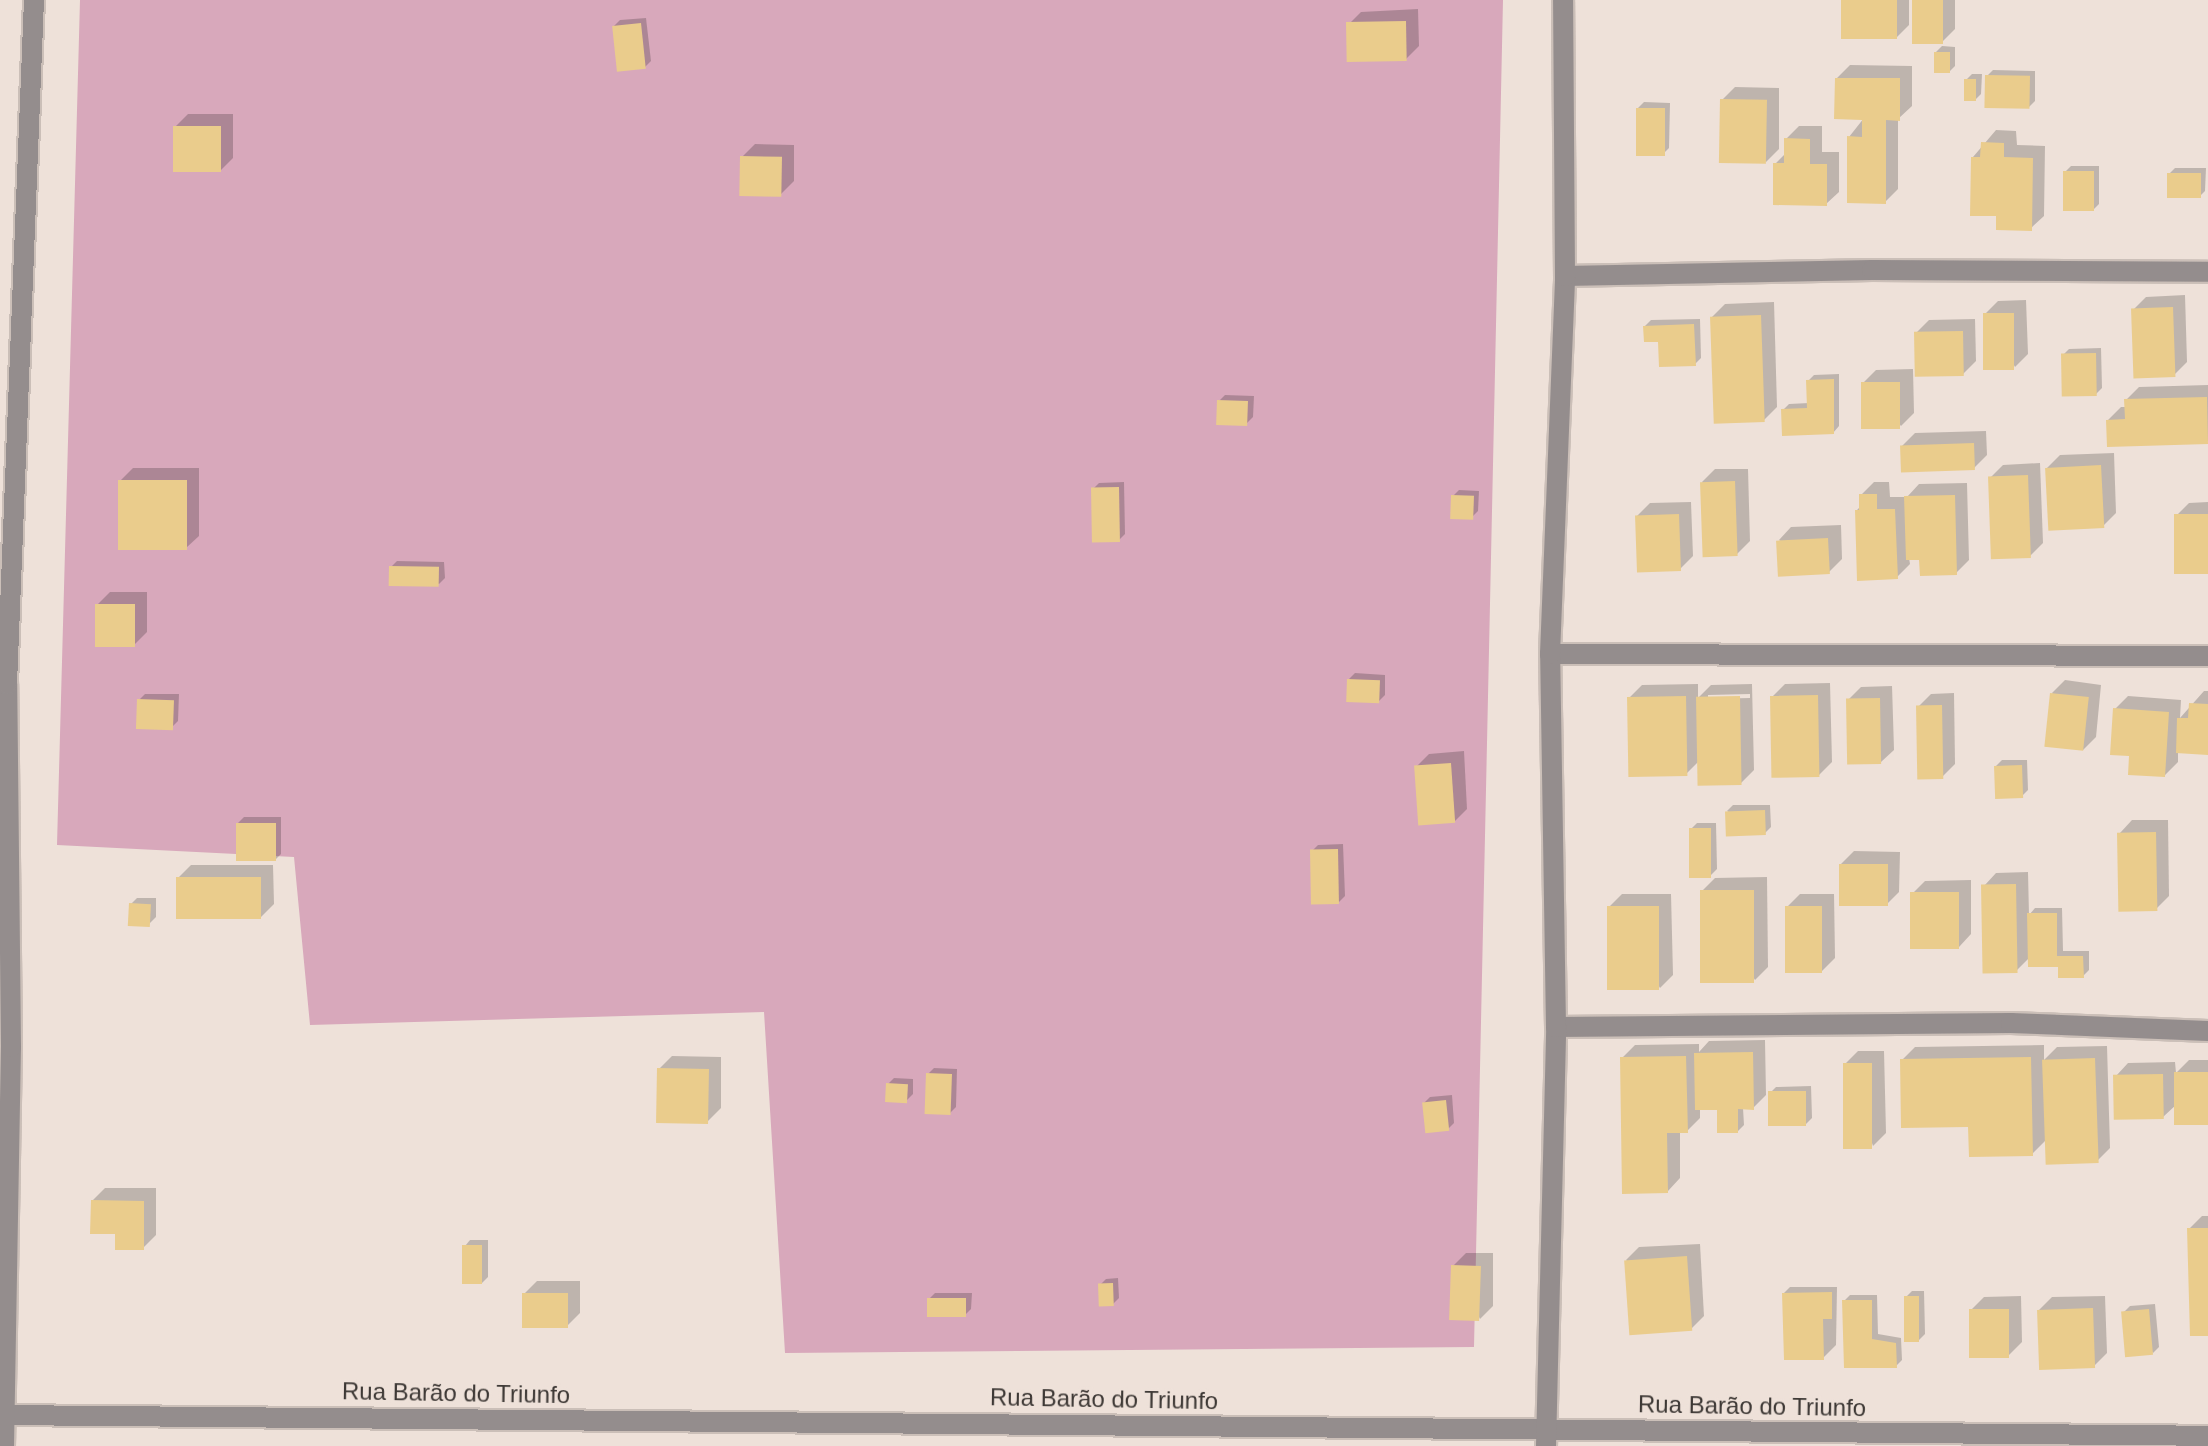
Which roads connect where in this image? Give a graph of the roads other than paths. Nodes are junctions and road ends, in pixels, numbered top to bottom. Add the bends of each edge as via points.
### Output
1 (34, 0) edge
2 (1563, 0) edge
3 (2208, 272) edge
4 (1565, 276) junction
5 (1550, 654) junction
6 (2208, 656) edge
7 (3, 684) edge
8 (1556, 1027) junction
9 (2208, 1031) edge
10 (5, 1047) edge
11 (2, 1415) edge
12 (2208, 1436) edge
13 (1546, 1438) edge
14 (4, 1446) edge

1 - 7 street
2 - 4 street
3 - 4 street via 1872,270
4 - 5 street
5 - 6 street
5 - 8 street
7 - 10 street
8 - 9 street via 2011,1023
8 - 13 street
10 - 11 street
11 - 13 street, Rua Barão do Triunfo
11 - 14 street
12 - 13 street, Rua Barão do Triunfo

